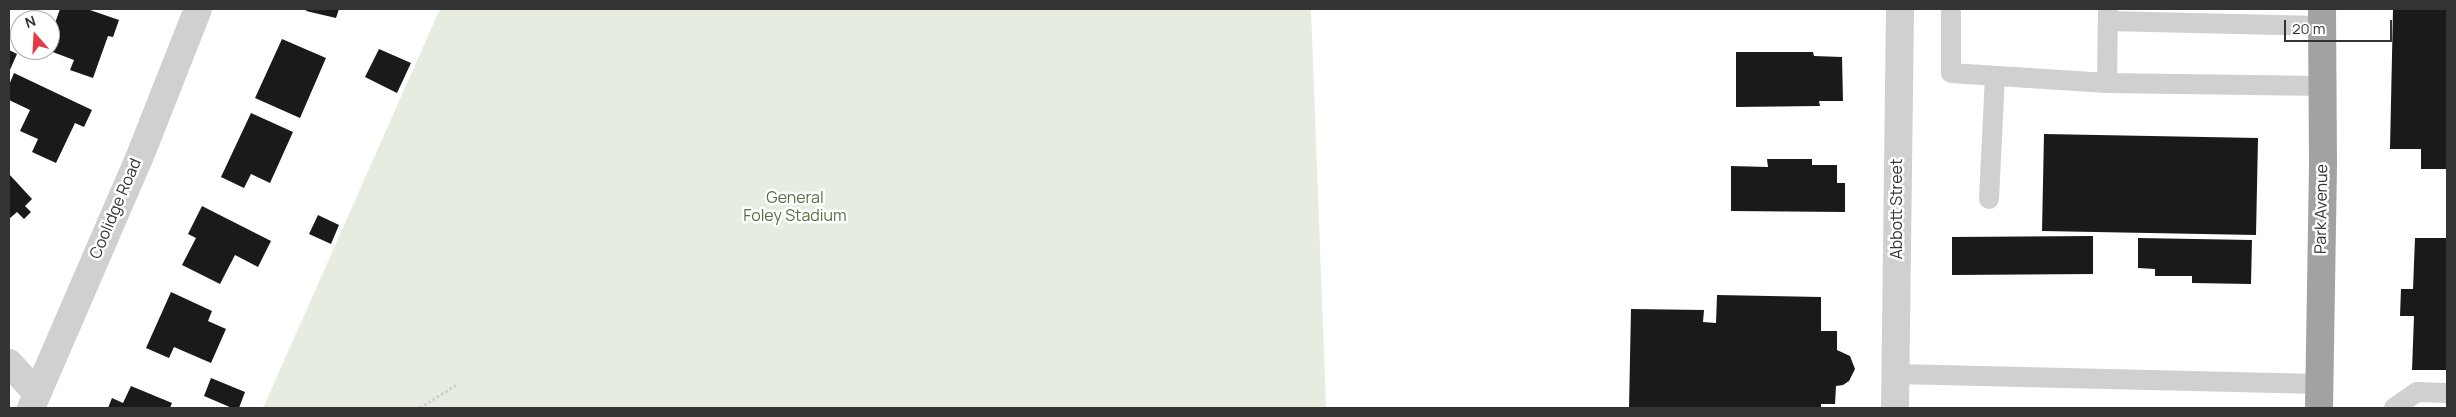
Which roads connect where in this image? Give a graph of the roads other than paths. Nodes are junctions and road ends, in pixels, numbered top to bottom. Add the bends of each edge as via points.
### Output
1 (198, 9) edge
2 (1900, 9) edge
3 (1951, 9) edge
4 (2188, 9) edge
5 (2108, 15) edge
6 (2322, 17) edge
7 (2240, 24) junction
8 (1995, 76) junction
9 (2107, 83) junction
10 (2322, 86) junction
11 (1989, 199) dead end
12 (9, 363) edge
13 (1896, 374) junction
14 (2447, 393) edge
15 (2318, 396) edge
16 (34, 400) edge
17 (1895, 408) edge
18 (2394, 408) edge

1 - 16 street, Coolidge Road via 140,156
2 - 13 street, Abbott Street
3 - 8 lane via 1951,73
4 - 7 lane
5 - 7 lane
5 - 9 lane
6 - 7 lane
6 - 10 highway, Park Avenue
8 - 9 lane
8 - 11 lane
9 - 10 lane
10 - 15 highway, Park Avenue
12 - 16 street
13 - 15 lane
13 - 17 street, Abbott Street
14 - 18 lane via 2417,392

